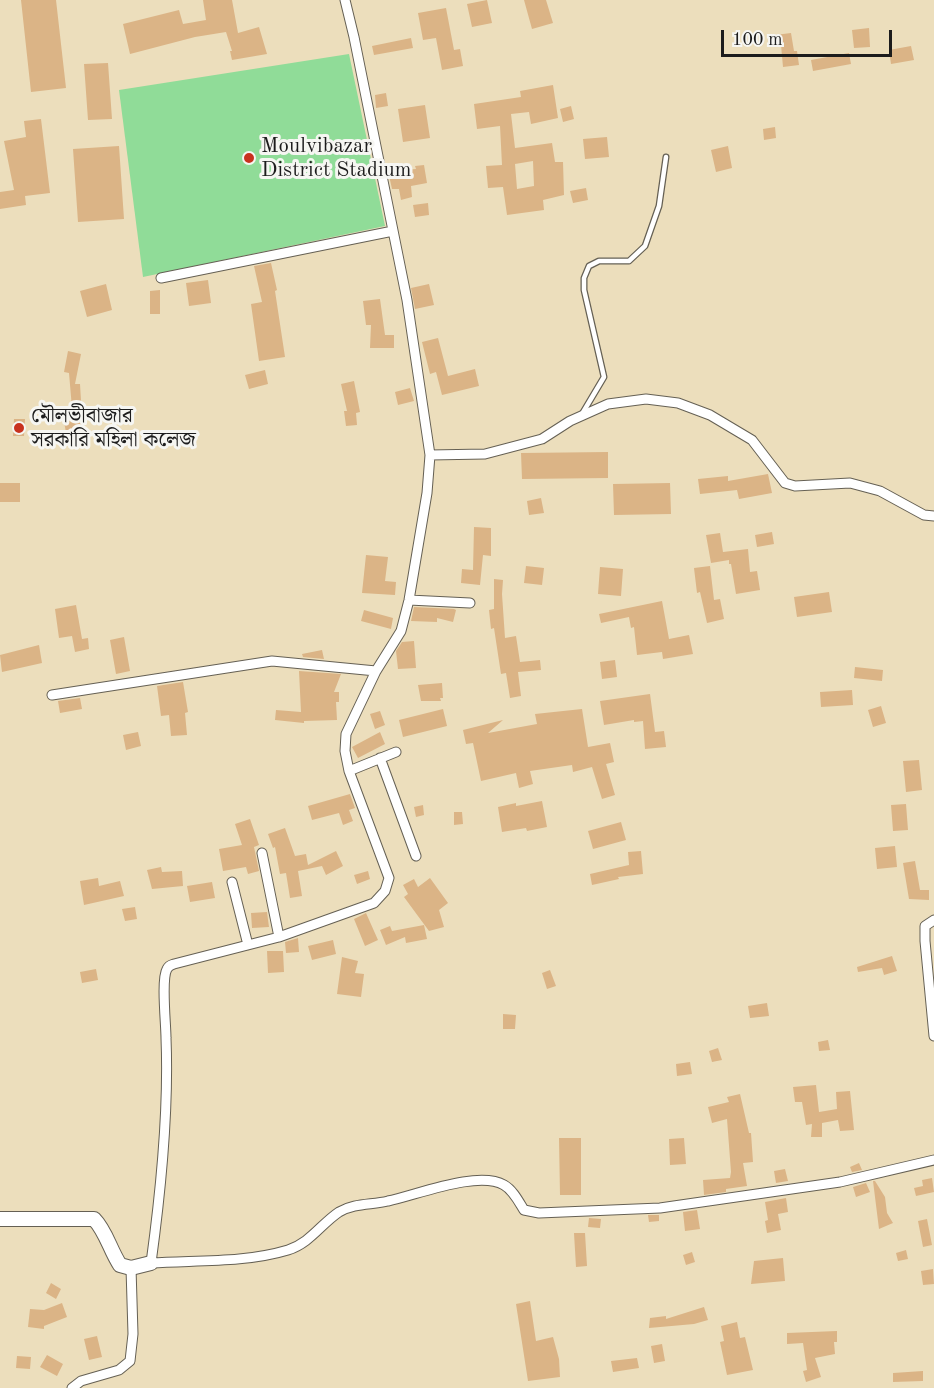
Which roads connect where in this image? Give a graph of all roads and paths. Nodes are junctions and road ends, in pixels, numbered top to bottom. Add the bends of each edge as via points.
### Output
1 (345, 0) edge
2 (666, 157) dead end
3 (393, 231) junction
4 (161, 278) dead end
5 (581, 416) junction
6 (430, 455) junction
7 (934, 516) edge
8 (409, 600) junction
9 (470, 603) dead end
10 (375, 671) junction
11 (52, 695) dead end
12 (396, 752) dead end
13 (380, 758) junction
14 (349, 771) junction
15 (262, 853) dead end
16 (416, 856) dead end
17 (232, 882) dead end
18 (934, 920) edge
19 (279, 937) junction
20 (248, 945) junction
21 (934, 1036) edge
22 (934, 1160) edge
23 (0, 1219) edge
24 (151, 1263) junction
25 (131, 1268) junction
26 (72, 1388) edge

1 - 3 street
2 - 5 lane via 659,206 645,246 629,261 599,261 589,266 584,278 604,376
3 - 4 street
3 - 6 street
5 - 6 street via 542,439 485,454
5 - 7 street via 608,404 646,399 678,403 710,415 752,440 785,483 850,483 880,491 924,515
6 - 8 street
8 - 9 street
8 - 10 street via 401,631
10 - 11 street via 272,661
10 - 14 street via 346,734
12 - 13 street
13 - 14 street
13 - 16 street
14 - 19 street via 389,878 386,891 374,903
15 - 19 street
17 - 20 street
18 - 21 street via 925,926 925,941
19 - 20 street
20 - 24 street via 174,964 166,971 167,1057 161,1174
22 - 24 street via 840,1182 660,1208 539,1213 524,1210 504,1184 472,1181 355,1205 291,1249 263,1256
23 - 25 street via 94,1219 102,1227 120,1265
24 - 25 street
25 - 26 street via 130,1361 119,1370

